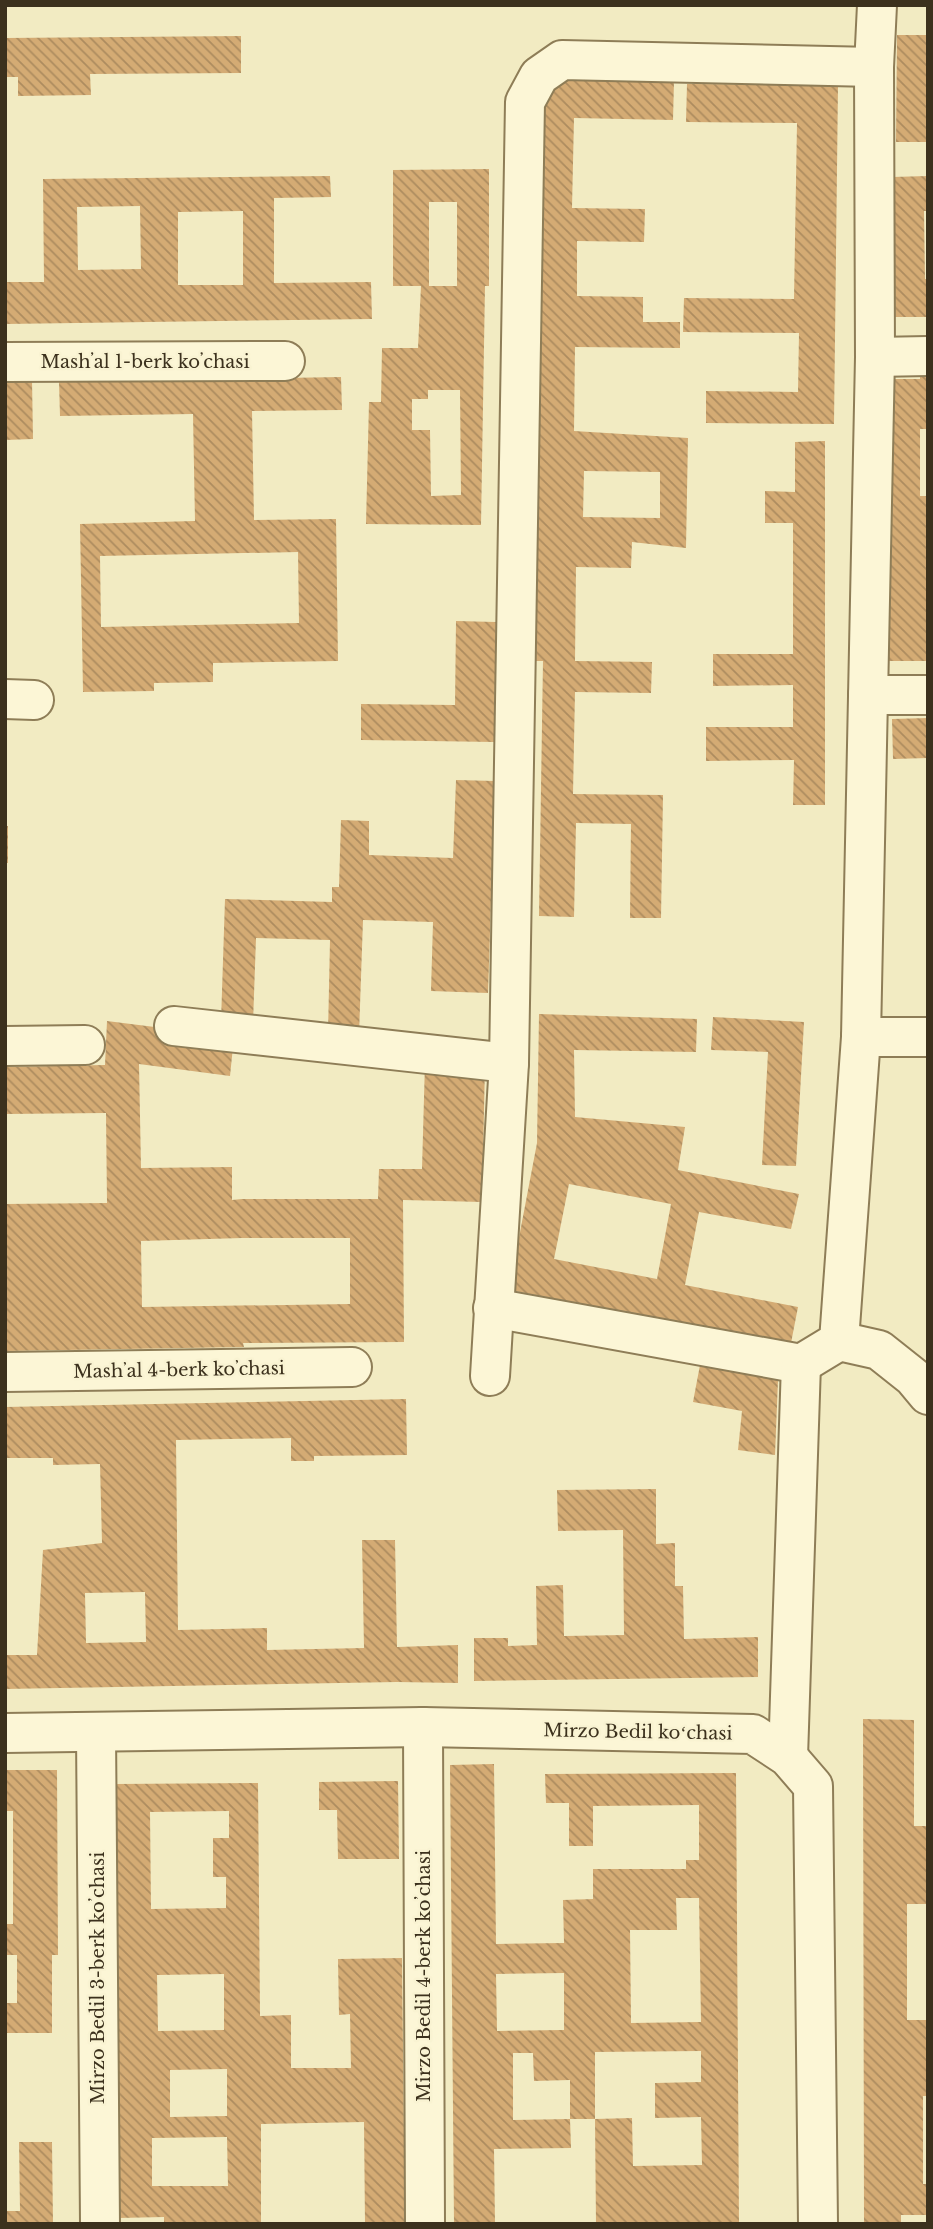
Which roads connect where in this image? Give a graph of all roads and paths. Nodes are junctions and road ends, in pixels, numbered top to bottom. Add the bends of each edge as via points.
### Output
1 (877, 5) edge
2 (874, 67) junction
3 (928, 356) edge
4 (875, 357) junction
5 (285, 361) dead end
6 (5, 362) edge
7 (868, 695) junction
8 (928, 695) edge
9 (174, 1026) dead end
10 (861, 1037) junction
11 (928, 1037) edge
12 (85, 1045) dead end
13 (5, 1046) edge
14 (509, 1063) junction
15 (493, 1308) junction
16 (839, 1341) junction
17 (801, 1364) junction
18 (352, 1367) dead end
19 (5, 1372) edge
20 (490, 1376) dead end
21 (928, 1395) edge
22 (423, 1727) junction
23 (96, 1732) junction
24 (5, 1733) edge
25 (788, 1757) junction
26 (100, 2224) edge
27 (425, 2224) edge
28 (818, 2224) edge

1 - 2 street
2 - 4 street
2 - 14 street via 562,60 538,76 525,102
3 - 4 street
4 - 7 street
5 - 6 street, Mashʼal 1-berk koʼchasi
7 - 8 street
7 - 10 street
9 - 14 street
10 - 11 street
10 - 16 street
12 - 13 street
14 - 15 street
15 - 17 street
15 - 20 street
16 - 17 street
16 - 21 street via 879,1350 914,1377
17 - 25 street
18 - 19 street, Mashʼal 4-berk koʼchasi
22 - 23 street, Mirzo Bedil koʻchasi
22 - 25 street, Mirzo Bedil koʻchasi via 753,1734
22 - 27 street, Mirzo Bedil 4-berk koʼchasi
23 - 24 street, Mirzo Bedil koʻchasi
23 - 26 street, Mirzo Bedil 3-berk koʼchasi
25 - 28 street, Mirzo Bedil koʻchasi via 813,1786

